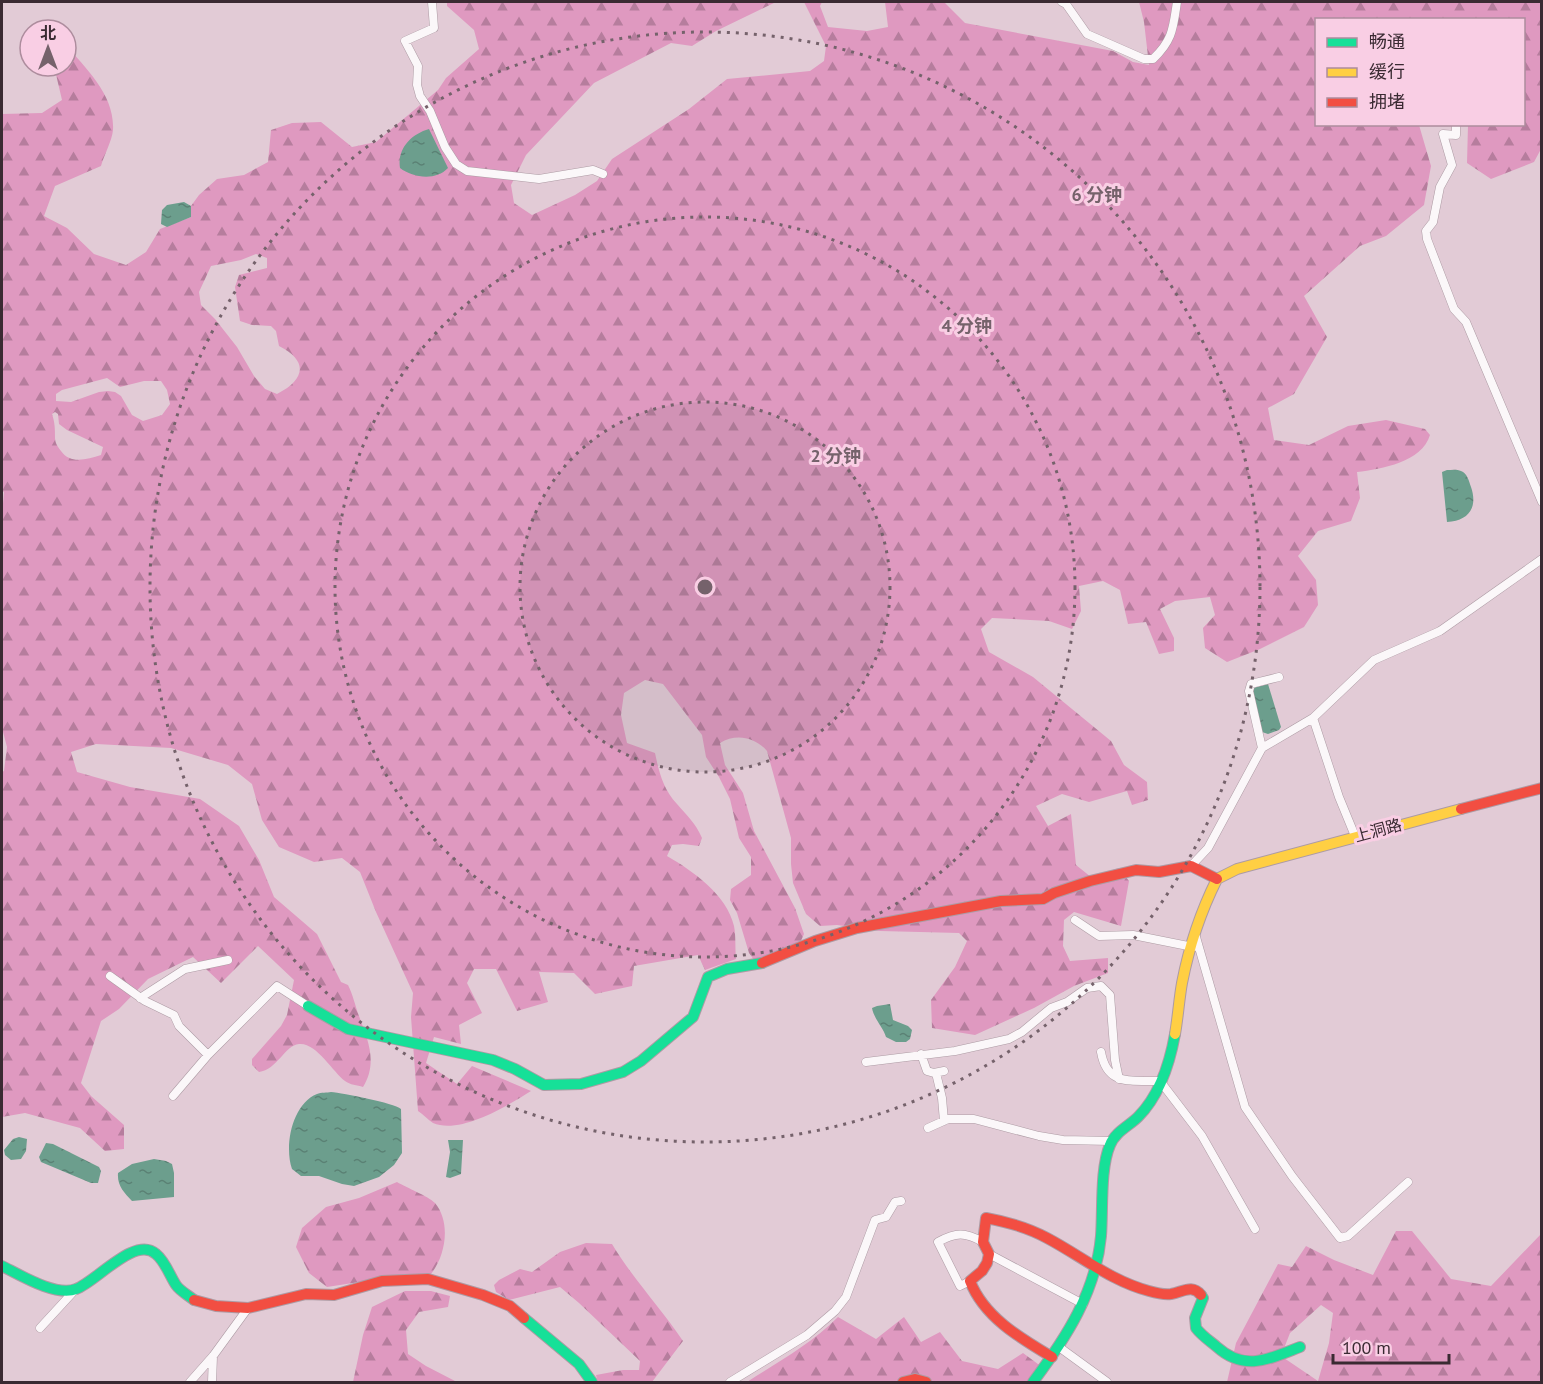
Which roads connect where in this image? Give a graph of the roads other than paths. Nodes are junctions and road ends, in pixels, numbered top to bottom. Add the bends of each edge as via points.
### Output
1 (432, 2) edge
2 (1062, 2) edge
3 (1177, 2) edge
4 (1456, 127) dead end
5 (603, 174) dead end
6 (1542, 502) edge
7 (1542, 559) edge
8 (1279, 677) dead end
9 (1313, 718) junction
10 (1262, 748) junction
11 (1542, 788) edge
12 (1355, 836) junction
13 (1191, 866) junction
14 (1217, 879) junction
15 (1076, 920) dead end
16 (1194, 942) junction
17 (228, 960) dead end
18 (110, 976) dead end
19 (140, 998) junction
20 (308, 1006) joint
21 (1101, 1052) dead end
22 (921, 1054) junction
23 (208, 1055) junction
24 (866, 1062) dead end
25 (1119, 1079) junction
26 (1160, 1081) junction
27 (173, 1096) dead end
28 (944, 1121) junction
29 (928, 1128) dead end
30 (1112, 1141) junction
31 (1408, 1182) dead end
32 (901, 1201) dead end
33 (1256, 1229) dead end
34 (983, 1242) junction
35 (989, 1254) junction
36 (2, 1266) edge
37 (1095, 1268) junction
38 (970, 1281) junction
39 (75, 1290) junction
40 (1083, 1304) junction
41 (248, 1308) junction
42 (40, 1328) dead end
43 (1059, 1347) junction
44 (1300, 1347) dead end
45 (213, 1356) junction
46 (1052, 1357) junction
47 (190, 1383) edge
48 (212, 1383) edge
49 (592, 1383) edge
50 (730, 1383) edge
51 (903, 1383) edge
52 (926, 1383) edge
53 (1033, 1383) edge
54 (1107, 1383) edge

1 - 5 street via 434,28 405,41 418,66 420,96 456,164 467,171 538,179 593,170
2 - 3 street via 1087,34 1144,59 1153,59 1172,34
4 - 6 street via 1456,135 1443,134 1452,165 1440,187 1427,239 1447,294 1454,309 1467,322
7 - 9 street via 1440,631 1374,660
8 - 10 street via 1251,684 1249,691
9 - 10 street
9 - 12 street
10 - 13 street via 1208,848
11 - 12 street, 上洞路
12 - 14 street, 上洞路
13 - 14 street
13 - 20 street via 1160,872 1136,870 1090,881 1043,899 1001,901 857,928 760,964 727,969 708,977 693,1017 641,1061 581,1084 544,1085 493,1060 348,1029
14 - 16 street
15 - 16 street via 1099,936 1133,935
16 - 26 street via 1184,973 1169,1059
16 - 31 street via 1245,1107 1340,1238 1348,1236
17 - 19 street via 185,969
18 - 19 street
19 - 23 street via 174,1015 179,1026
20 - 23 street via 277,986
21 - 25 street via 1108,1071
22 - 24 street
22 - 25 street via 1010,1039 1051,1008 1087,988 1101,986 1110,995
22 - 28 street via 927,1071 940,1072
23 - 27 street
25 - 26 street
26 - 30 street via 1140,1116 1116,1133
26 - 33 street via 1202,1136
28 - 29 street
28 - 30 street via 974,1119 1063,1140
30 - 37 street
32 - 50 street via 886,1217 875,1220 846,1297 835,1311 807,1335
34 - 35 street
34 - 37 street via 986,1218 1019,1225 1052,1240
34 - 38 street via 954,1233 938,1242 960,1286
35 - 38 street via 982,1271
35 - 40 street
36 - 39 street via 42,1285
37 - 40 street
37 - 44 street via 1151,1291 1173,1294 1187,1288 1197,1290 1203,1298 1195,1324 1230,1359 1248,1362
38 - 46 street via 972,1293 986,1308 1020,1337
39 - 41 street via 123,1256 144,1249 156,1253 178,1288 194,1300
39 - 42 street
40 - 43 street
41 - 45 street
41 - 49 street via 306,1294 334,1295 382,1281 428,1279 510,1306 579,1364
43 - 46 street
43 - 54 street
45 - 47 street
45 - 48 street
46 - 53 street
51 - 52 street via 918,1379

